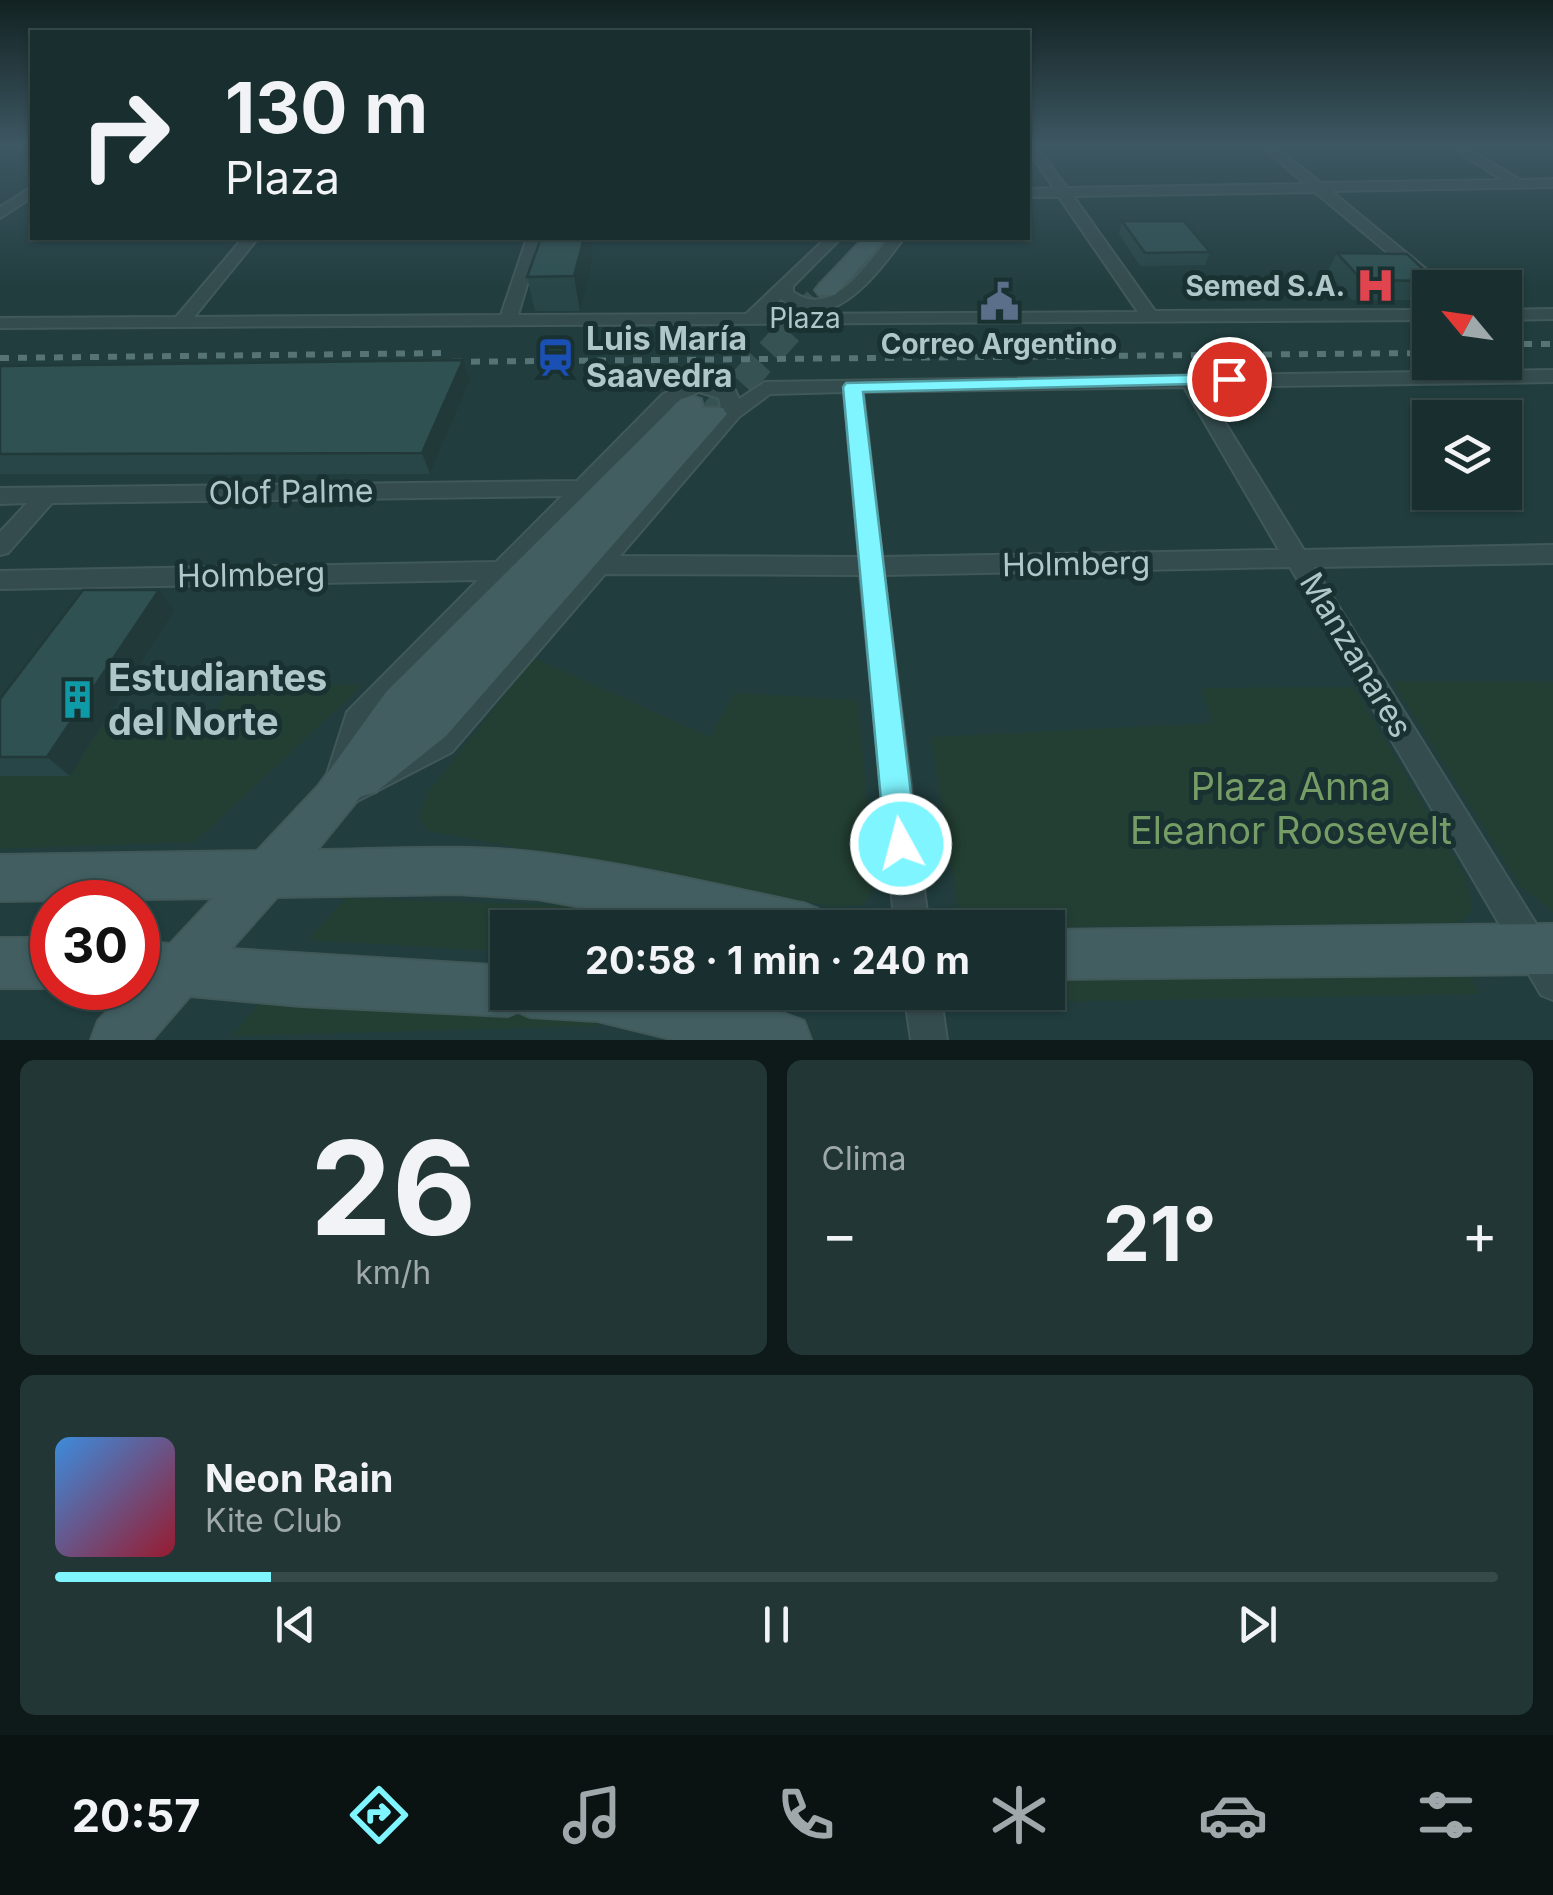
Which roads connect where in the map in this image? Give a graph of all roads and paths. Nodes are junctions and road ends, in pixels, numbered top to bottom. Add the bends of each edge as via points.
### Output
1 (28, 194) edge
2 (1067, 194) edge
3 (1328, 194) edge
4 (30, 212) edge
5 (1, 213) edge
6 (249, 240) edge
7 (533, 240) edge
8 (833, 240) edge
9 (852, 240) edge
10 (873, 240) edge
11 (894, 240) edge
12 (1420, 270) edge
13 (816, 290) junction
14 (1553, 314) edge
15 (1412, 315) edge
16 (1522, 315) edge
17 (750, 318) junction
18 (866, 318) junction
19 (1151, 318) junction
20 (181, 322) junction
21 (507, 322) junction
22 (0, 324) edge
23 (1551, 378) edge
24 (1189, 380) junction
25 (852, 387) junction
26 (712, 411) junction
27 (583, 488) junction
28 (0, 496) edge
29 (46, 496) junction
30 (0, 547) edge
31 (1553, 554) edge
32 (1299, 561) junction
33 (598, 566) junction
34 (870, 566) junction
35 (502, 570) junction
36 (0, 580) edge
37 (334, 799) junction
38 (270, 872) junction
39 (0, 878) edge
40 (723, 910) edge
41 (910, 910) edge
42 (1065, 955) edge
43 (1546, 960) edge
44 (30, 963) edge
45 (0, 964) edge
46 (160, 967) edge
47 (490, 990) edge
48 (135, 1010) edge
49 (658, 1010) edge
50 (925, 1010) edge
51 (118, 1040) edge
52 (785, 1040) edge
53 (929, 1040) edge

1 - 5 street
2 - 19 street
3 - 12 street
4 - 5 street
6 - 20 street
7 - 21 street
8 - 13 street
9 - 13 main road
10 - 13 main road
11 - 13 street
13 - 17 street
13 - 18 street
14 - 16 street
15 - 19 street, Plaza
17 - 18 street, Plaza
17 - 21 street, Plaza
18 - 19 street, Plaza
20 - 21 street, Plaza
20 - 22 street, Plaza
23 - 24 street
24 - 25 street
24 - 32 street, Manzanares
25 - 26 street via 765,388
25 - 34 street
26 - 27 street via 728,394 697,386 681,390
26 - 33 street
26 - 37 main road via 432,722
27 - 29 street, Olof Palme
27 - 35 street
28 - 29 street, Olof Palme
29 - 30 street
31 - 32 street, Holmberg
32 - 34 street, Holmberg
32 - 43 street, Manzanares
33 - 34 street, Holmberg
33 - 37 street via 442,743
34 - 41 street
35 - 36 street, Holmberg
35 - 37 street via 357,720
37 - 38 main road
38 - 39 main road
38 - 40 main road via 538,876
38 - 46 main road
42 - 43 main road
44 - 45 main road
46 - 47 main road
48 - 51 main road
49 - 52 main road
50 - 53 street

